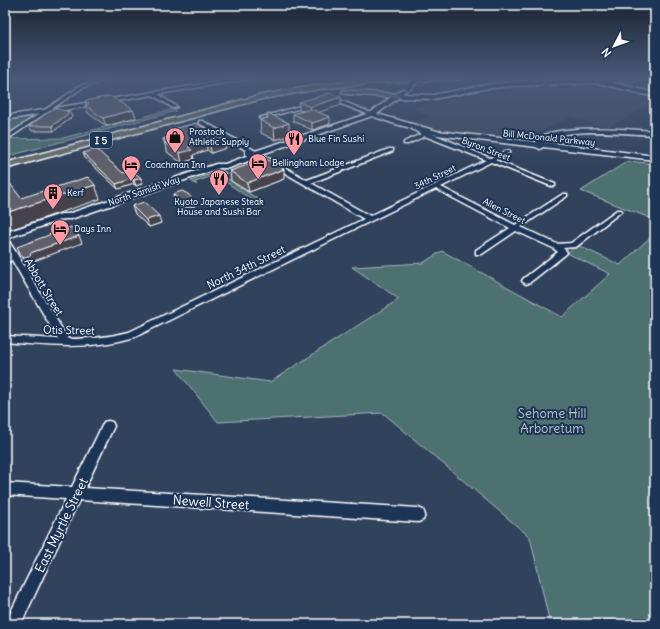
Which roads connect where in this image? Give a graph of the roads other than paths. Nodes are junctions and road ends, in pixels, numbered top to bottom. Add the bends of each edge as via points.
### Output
1 (51, 107) edge
2 (68, 107) edge
3 (200, 107) edge
4 (230, 107) edge
5 (236, 107) edge
6 (298, 107) edge
7 (353, 107) edge
8 (382, 107) edge
9 (46, 111) junction
10 (372, 114) junction
11 (5, 118) edge
12 (199, 118) junction
13 (261, 118) edge
14 (414, 128) junction
15 (655, 133) edge
16 (425, 134) junction
17 (5, 139) edge
18 (406, 143) dead end
19 (540, 146) junction
20 (391, 150) dead end
21 (507, 152) dead end
22 (256, 153) junction
23 (655, 159) edge
24 (5, 160) edge
25 (490, 160) junction
26 (5, 166) edge
27 (306, 182) junction
28 (553, 185) dead end
29 (436, 187) junction
30 (565, 195) dead end
31 (619, 211) dead end
32 (370, 219) junction
33 (516, 228) junction
34 (6, 239) edge
35 (556, 246) junction
36 (479, 252) dead end
37 (13, 254) junction
38 (5, 262) edge
39 (526, 281) dead end
40 (132, 335) joint
41 (5, 339) edge
42 (64, 342) junction
43 (108, 426) dead end
44 (5, 489) edge
45 (76, 494) junction
46 (418, 515) dead end
47 (13, 624) edge

1 - 9 street
2 - 9 main road
3 - 24 highway, I 5
4 - 12 highway, I 5
5 - 12 highway
6 - 13 street
7 - 10 street, Bill McDonald Parkway
8 - 10 main road, North Samish Way
9 - 11 main road
9 - 17 street
10 - 14 main road, Bill McDonald Parkway
10 - 22 main road, North Samish Way
12 - 22 street
12 - 26 highway, I 5
14 - 16 street, Byron Street
14 - 19 main road, Bill McDonald Parkway via 450,136
15 - 19 main road via 560,132 546,136 540,142
16 - 18 street
16 - 25 street, Byron Street
19 - 23 main road, Bill McDonald Parkway
20 - 27 street
21 - 25 street, 34th Street
22 - 27 street
22 - 34 main road, North Samish Way via 237,162
25 - 28 street, Byron Street
25 - 29 street, 34th Street
27 - 32 street
29 - 32 street, 34th Street
29 - 33 street, Allen Street
30 - 33 street
31 - 35 street via 573,244
32 - 40 street, North 34th Street
33 - 35 street, Allen Street
33 - 36 street
34 - 37 street, Abbott Street
35 - 39 street, Allen Street via 563,252
37 - 38 street
37 - 42 street, Abbott Street
40 - 42 street, Otis Street via 98,343
41 - 42 street, Otis Street
43 - 45 street, East Myrtle Street
44 - 45 street, Newell Street
45 - 46 street, Newell Street
45 - 47 street, East Myrtle Street

